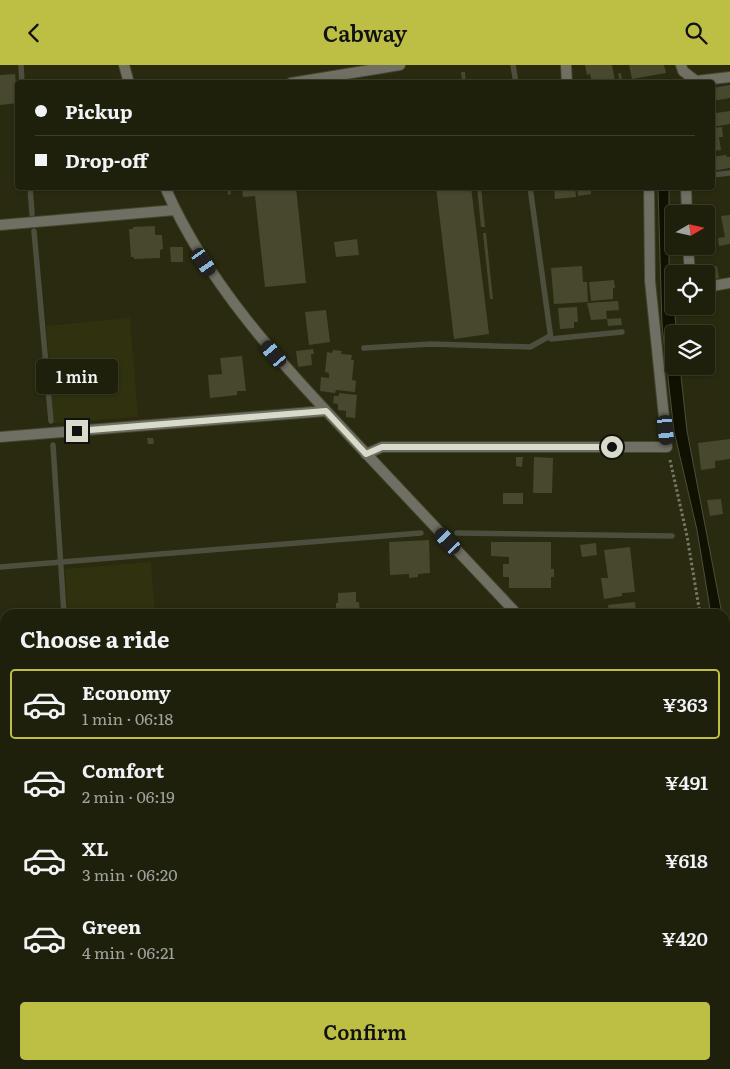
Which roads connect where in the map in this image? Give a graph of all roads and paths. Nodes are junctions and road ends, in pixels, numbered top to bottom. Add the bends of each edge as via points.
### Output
1 (124, 65) edge
2 (566, 65) edge
3 (393, 66) edge
4 (682, 68) edge
5 (730, 77) edge
6 (128, 80) edge
7 (309, 80) edge
8 (567, 80) edge
9 (694, 80) edge
10 (710, 80) edge
11 (166, 190) edge
12 (649, 190) edge
13 (686, 190) edge
14 (687, 205) edge
15 (175, 210) junction
16 (0, 225) edge
17 (730, 283) edge
18 (715, 286) edge
19 (326, 411) junction
20 (0, 437) edge
21 (667, 447) junction
22 (366, 454) junction
23 (512, 609) edge
24 (699, 609) edge

1 - 6 street
2 - 8 street
3 - 7 street
4 - 9 street
5 - 10 street
11 - 15 street
12 - 21 street via 650,281
13 - 14 street
15 - 16 street
15 - 19 street via 204,262 243,317
17 - 18 street
19 - 20 street
19 - 22 street
21 - 22 street via 382,447
21 - 24 path
22 - 23 street

